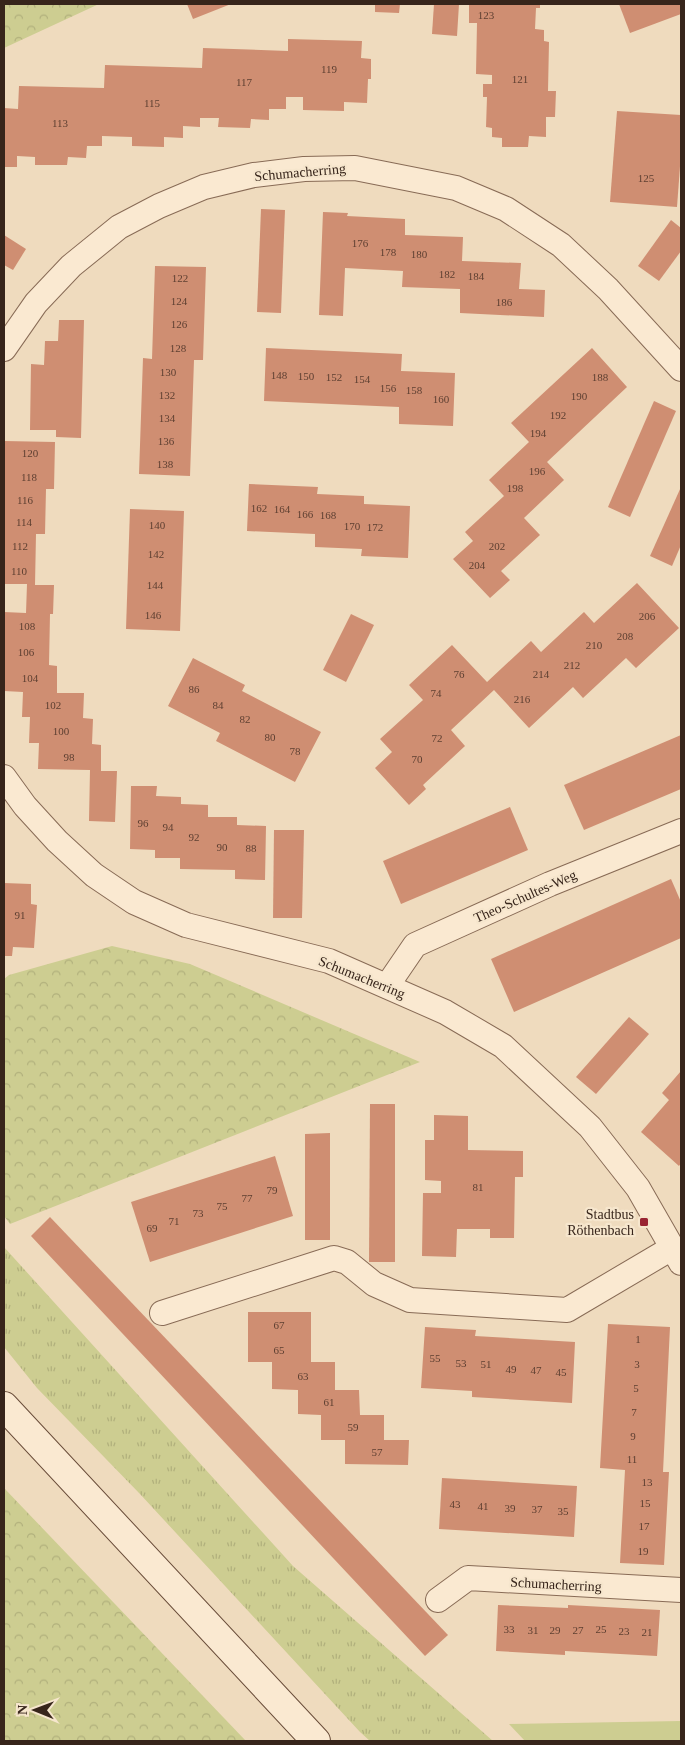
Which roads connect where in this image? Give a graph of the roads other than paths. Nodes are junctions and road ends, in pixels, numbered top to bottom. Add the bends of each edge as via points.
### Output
1 (4, 349) edge
2 (681, 369) edge
3 (4, 777) edge
4 (681, 831) edge
5 (387, 986) junction
6 (677, 1256) edge
7 (162, 1313) dead end
8 (4, 1406) edge
9 (681, 1590) edge
10 (438, 1600) dead end
11 (316, 1741) edge

1 - 2 street, Schumacherring via 36,303 71,266 119,227 159,206 204,187 254,175 304,169 355,168 456,188 506,209 561,245 608,289
3 - 5 street, Schumacherring via 57,841 94,875 134,902 186,925 329,961
4 - 5 street, Theo-Schultes-Weg via 550,884 415,945
5 - 6 street, Schumacherring via 445,1012 503,1046 590,1127 638,1188
6 - 7 street, Schumacherring via 567,1310 410,1300 374,1284 347,1262 334,1258
8 - 11 main road
9 - 10 street, Schumacherring via 468,1578

